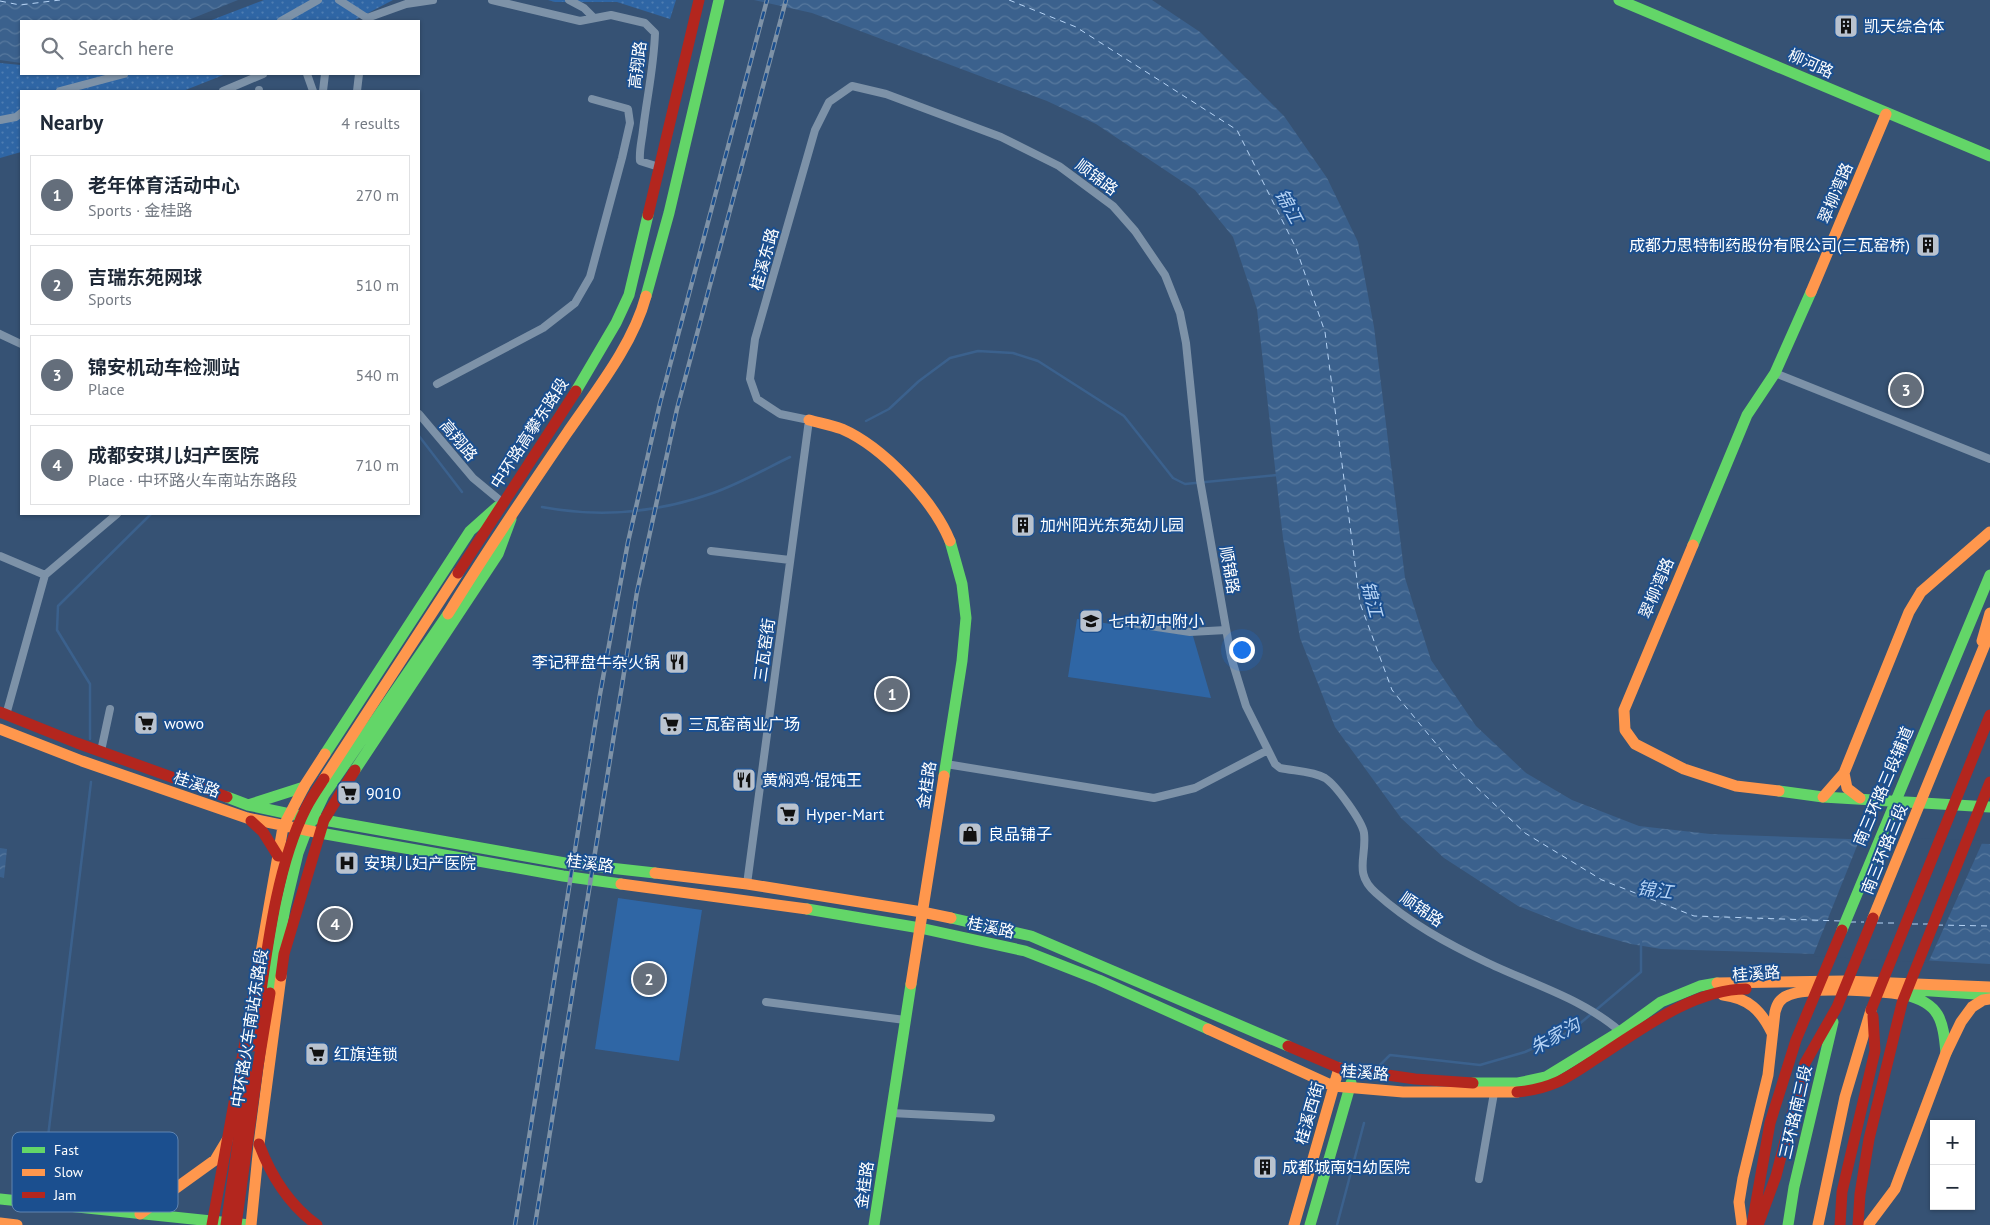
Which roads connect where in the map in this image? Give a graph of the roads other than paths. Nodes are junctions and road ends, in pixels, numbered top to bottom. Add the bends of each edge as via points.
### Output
1 (318, 0) edge
2 (339, 0) edge
3 (433, 0) edge
4 (492, 0) edge
5 (569, 0) edge
6 (698, 0) edge
7 (719, 0) edge
8 (1619, 0) edge
9 (594, 18) junction
10 (283, 20) edge
11 (367, 20) edge
12 (120, 75) edge
13 (261, 75) edge
14 (307, 75) edge
15 (325, 75) edge
16 (359, 75) edge
17 (852, 86) joint
18 (64, 90) edge
19 (225, 90) edge
20 (313, 90) edge
21 (323, 90) edge
22 (357, 90) edge
23 (592, 99) dead end
24 (1886, 114) junction
25 (20, 115) edge
26 (0, 120) edge
27 (1990, 156) edge
28 (659, 166) junction
29 (0, 334) edge
30 (20, 344) edge
31 (1775, 373) junction
32 (437, 384) dead end
33 (420, 415) edge
34 (809, 420) junction
35 (1990, 459) edge
36 (502, 502) junction
37 (514, 512) junction
38 (116, 515) edge
39 (1990, 532) edge
40 (480, 551) junction
41 (710, 551) dead end
42 (0, 556) edge
43 (790, 560) junction
44 (1990, 575) edge
45 (45, 576) junction
46 (1990, 613) edge
47 (1117, 621) dead end
48 (1226, 630) junction
49 (1990, 632) edge
50 (1972, 675) junction
51 (110, 709) dead end
52 (3, 714) edge
53 (1990, 715) edge
54 (0, 729) edge
55 (1268, 750) junction
56 (102, 751) junction
57 (946, 764) junction
58 (1844, 773) junction
59 (1990, 782) edge
60 (304, 788) junction
61 (1823, 797) junction
62 (1862, 800) junction
63 (248, 805) junction
64 (1990, 807) edge
65 (290, 814) junction
66 (247, 818) junction
67 (324, 820) junction
68 (284, 827) junction
69 (319, 834) junction
70 (304, 838) joint
71 (291, 844) joint
72 (278, 856) junction
73 (746, 884) junction
74 (922, 912) junction
75 (920, 928) junction
76 (1990, 987) edge
77 (1712, 995) junction
78 (1990, 997) edge
79 (766, 1002) dead end
80 (1837, 1007) junction
81 (1872, 1008) junction
82 (904, 1020) junction
83 (1624, 1035) junction
84 (1774, 1036) junction
85 (1946, 1052) junction
86 (1338, 1068) junction
87 (1354, 1072) junction
88 (1333, 1086) junction
89 (1349, 1088) junction
90 (1494, 1093) junction
91 (891, 1113) junction
92 (991, 1118) dead end
93 (227, 1140) junction
94 (259, 1144) junction
95 (1479, 1179) dead end
96 (178, 1187) edge
97 (1822, 1200) junction
98 (120, 1212) edge
99 (143, 1212) edge
100 (140, 1214) junction
101 (0, 1223) edge
102 (213, 1223) edge
103 (17, 1225) edge
104 (226, 1225) edge
105 (236, 1225) edge
106 (250, 1225) edge
107 (317, 1225) edge
108 (874, 1225) edge
109 (1294, 1225) edge
110 (1310, 1225) edge
111 (1742, 1225) edge
112 (1752, 1225) edge
113 (1758, 1225) edge
114 (1788, 1225) edge
115 (1818, 1225) edge
116 (1825, 1225) edge
117 (1840, 1225) edge
118 (1858, 1225) edge
119 (1868, 1225) edge

1 - 10 street
2 - 11 street
3 - 11 street via 406,4
4 - 9 street, 高翔路 via 580,21
5 - 9 street
6 - 28 main road, 中环路高攀东路段
7 - 37 main road, 中环路高攀东路段 via 645,301 633,330 606,376
8 - 24 main road, 柳河路
9 - 28 street, 高翔路 via 611,15 644,23 655,33 654,65 645,108 640,161
12 - 18 street
13 - 19 street
14 - 20 street
15 - 21 street
16 - 22 street
17 - 34 street, 桂溪东路 via 829,102 815,130 755,339 750,379 757,399 780,414
17 - 48 street, 顺锦路 via 886,94 1001,137 1059,166 1113,206 1135,231 1165,275 1180,313 1200,480
23 - 32 street via 628,109 630,123 590,277 575,303 543,328
24 - 27 main road, 柳河路
24 - 31 main road, 翠柳湾路
25 - 26 street
28 - 36 main road, 中环路高攀东路段 via 628,295 616,323 590,369
29 - 30 street
31 - 35 street
31 - 61 main road, 翠柳湾路 via 1747,414 1624,710 1625,730 1636,744 1684,769 1736,786
33 - 36 street, 高翔路 via 473,478
34 - 43 street, 三瓦窑街
34 - 57 main road, 金桂路 via 845,430 880,454 907,479 938,517 959,567 967,624
36 - 40 main road, 中环路高攀东路段
36 - 60 main road via 470,531
37 - 40 main road, 中环路高攀东路段
37 - 67 main road via 498,554
38 - 45 street
39 - 58 main road via 1921,592 1909,612
40 - 70 main road, 中环路高攀东路段 via 439,629 324,795
40 - 71 main road, 中环路高攀东路段 via 324,778 306,808
41 - 43 street
42 - 45 street
43 - 73 street, 三瓦窑街
44 - 112 main road, 南三环路三段辅道 via 1807,1009 1770,1123
45 - 52 street
46 - 50 main road
47 - 48 street via 1190,632
48 - 55 street, 顺锦路 via 1246,706
49 - 50 main road
50 - 80 main road, 南三环路三段
51 - 56 street
52 - 56 main road, 桂溪路
53 - 81 main road
54 - 66 main road, 桂溪路
55 - 57 street via 1195,788 1154,798
55 - 83 street, 顺锦路 via 1280,768 1324,778 1360,822 1364,841 1361,867 1374,893 1417,926 1488,964 1579,1002
56 - 63 main road, 桂溪路
57 - 74 main road, 金桂路
58 - 61 main road
58 - 62 main road via 1848,791
59 - 118 main road via 1902,1004 1869,1139
60 - 63 main road
60 - 65 main road
61 - 62 main road, 翠柳湾路
62 - 64 main road, 翠柳湾路
63 - 65 main road, 桂溪路
65 - 67 main road, 桂溪路
65 - 68 main road
66 - 68 main road, 桂溪路
66 - 72 main road via 263,832
67 - 69 main road
67 - 73 main road, 桂溪路 via 565,863
68 - 69 main road, 桂溪路
68 - 72 main road
69 - 75 main road, 桂溪路 via 563,876 802,908
69 - 94 main road via 284,954
70 - 105 main road, 中环路火车南站东路段 via 285,908 258,1066
71 - 104 main road, 中环路火车南站东路段 via 275,906
72 - 93 main road
73 - 74 main road, 桂溪路
74 - 75 main road, 金桂路
74 - 86 main road, 桂溪路 via 1031,936
75 - 82 main road, 金桂路
75 - 88 main road, 桂溪路 via 1025,951 1099,980
76 - 83 main road, 桂溪路 via 1917,983 1725,982 1700,986 1661,1002
77 - 78 main road, 桂溪路 via 1736,989 1860,987
77 - 83 main road, 桂溪路 via 1673,1009
77 - 84 main road via 1736,996 1753,1004
78 - 85 main road via 1972,1007
79 - 82 street
80 - 113 main road via 1805,1063 1776,1176
80 - 114 main road, 三环路南三段
81 - 97 main road via 1845,1097
81 - 117 main road via 1875,1051 1842,1192
82 - 91 main road, 金桂路
83 - 87 main road, 桂溪路 via 1546,1078 1518,1083 1424,1080
83 - 90 main road, 桂溪路 via 1557,1084 1526,1091
84 - 85 main road via 1773,1016 1777,1003 1789,995 1829,991 1915,996 1929,1003 1939,1018
84 - 111 main road via 1739,1197
85 - 119 main road via 1895,1189
86 - 87 main road, 桂溪路
86 - 88 main road, 桂溪西街
87 - 89 main road, 桂溪西街
88 - 89 main road, 桂溪路
88 - 109 main road, 桂溪西街
89 - 90 main road, 桂溪路
89 - 110 main road, 桂溪西街
90 - 95 street
91 - 92 street
91 - 108 main road, 金桂路
93 - 96 main road via 215,1160
93 - 102 main road
94 - 106 main road
94 - 107 main road via 272,1176 307,1219
97 - 115 main road
97 - 116 main road
98 - 100 main road
99 - 100 main road
100 - 102 main road
101 - 103 main road
102 - 106 main road

